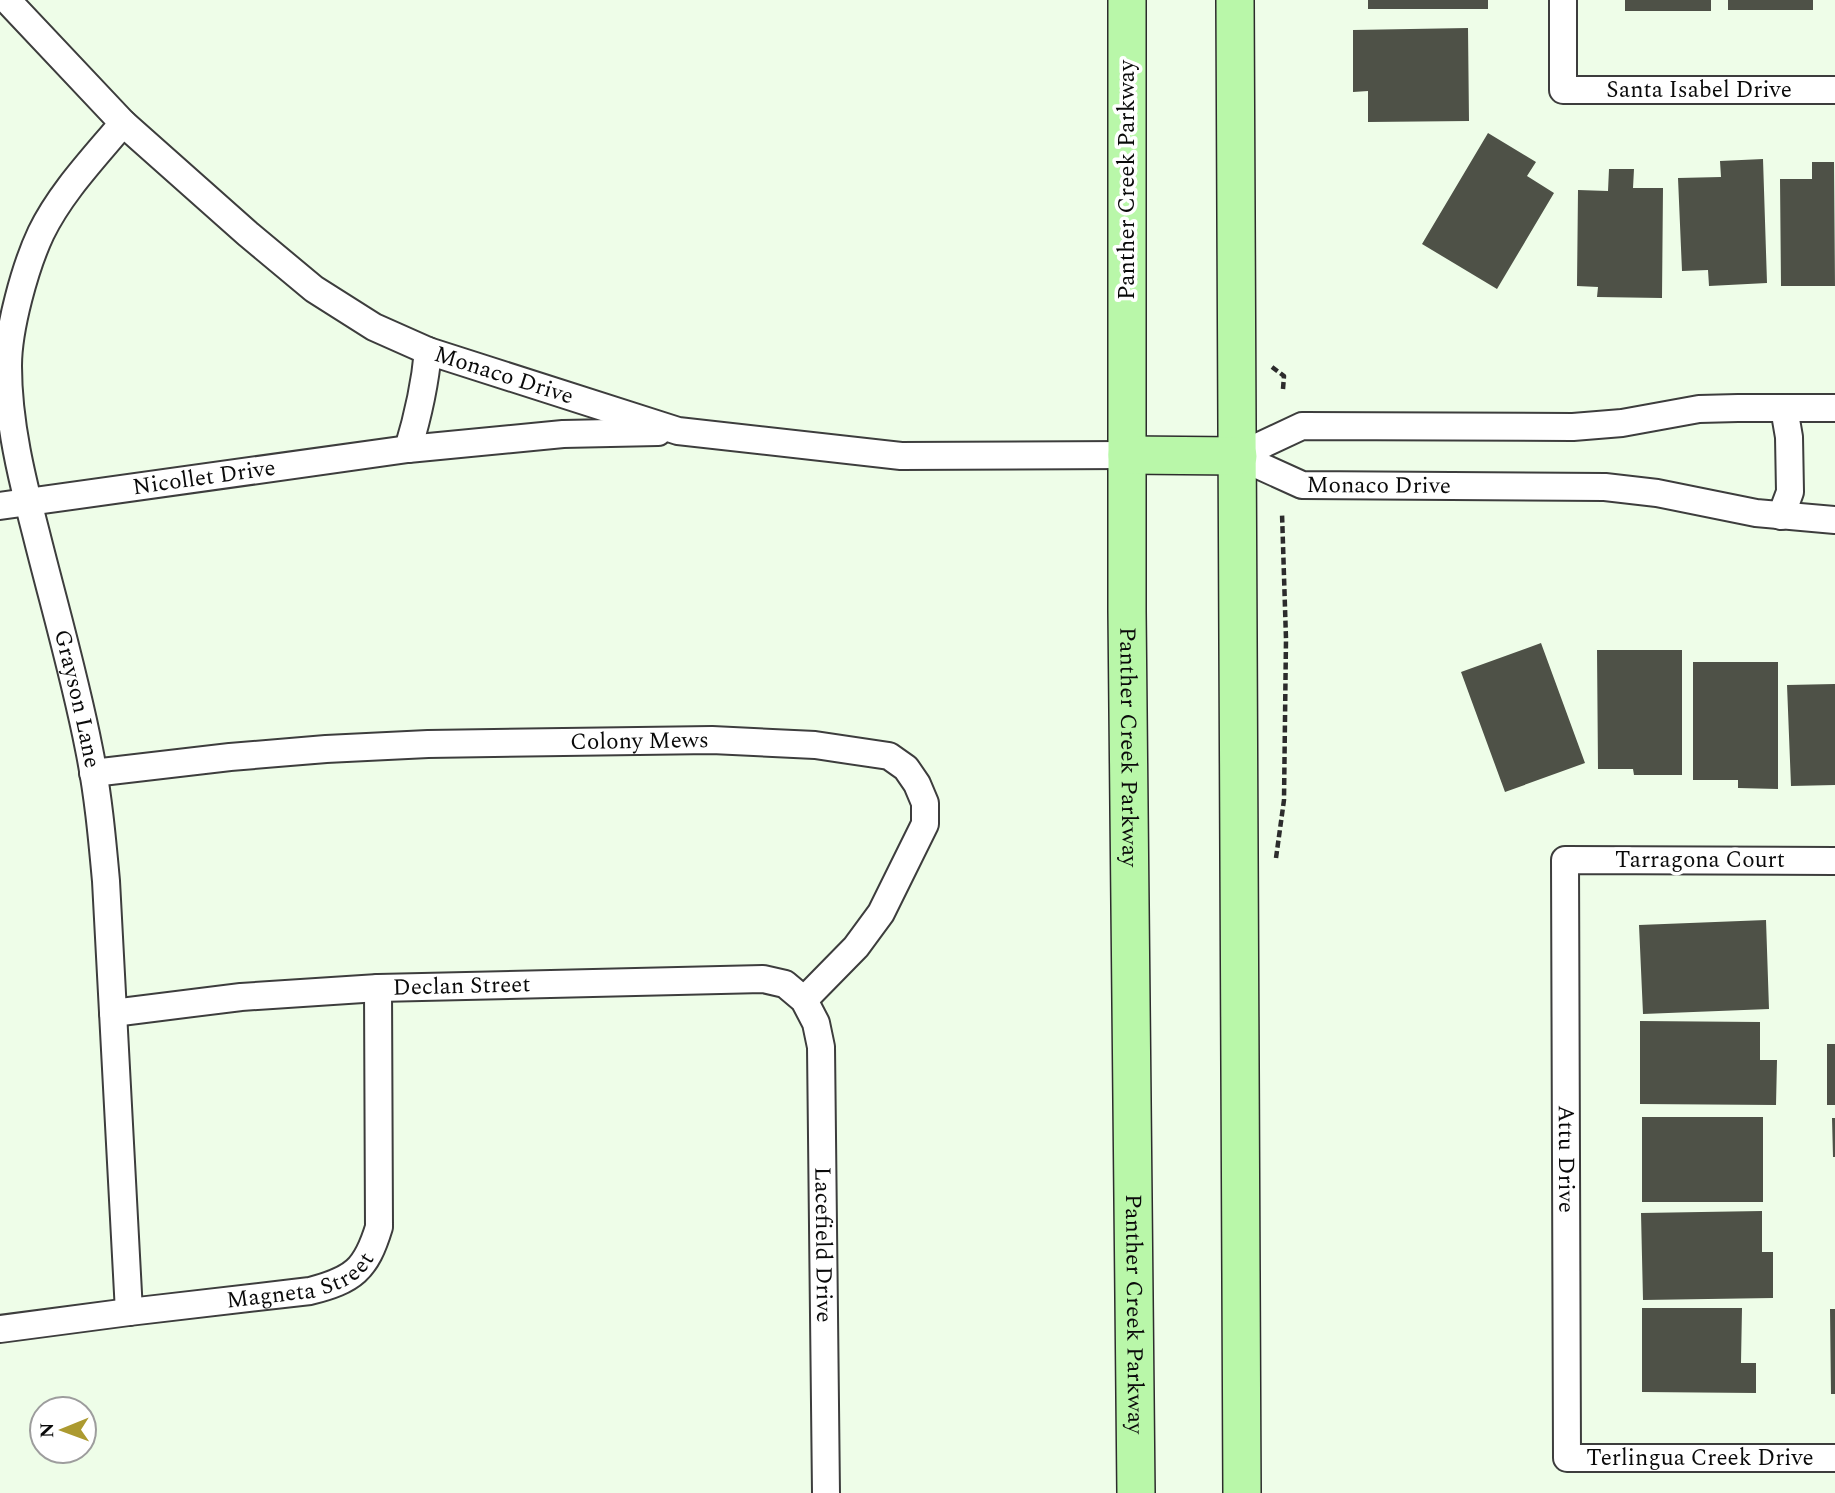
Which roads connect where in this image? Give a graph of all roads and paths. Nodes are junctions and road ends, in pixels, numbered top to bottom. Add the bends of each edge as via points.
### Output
1 (8, 0) edge
2 (1127, 0) edge
3 (1235, 0) edge
4 (1563, 0) edge
5 (1835, 90) edge
6 (123, 123) junction
7 (428, 351) junction
8 (1783, 408) junction
9 (1835, 408) edge
10 (678, 431) junction
11 (408, 449) junction
12 (1127, 454) junction
13 (1238, 456) junction
14 (28, 503) junction
15 (0, 506) edge
16 (1781, 516) junction
17 (1835, 520) edge
18 (93, 773) junction
19 (1565, 860) joint
20 (1835, 861) edge
21 (378, 988) junction
22 (804, 1000) junction
23 (113, 1013) junction
24 (129, 1312) junction
25 (0, 1329) edge
26 (1567, 1458) joint
27 (1835, 1458) edge
28 (827, 1493) edge
29 (1136, 1493) edge
30 (1242, 1493) edge

1 - 6 street, Monaco Drive
2 - 12 main road, Panther Creek Parkway
3 - 13 main road
4 - 5 street, Santa Isabel Drive via 1563,90
6 - 7 street, Monaco Drive via 314,289 374,327
6 - 14 street, Grayson Lane via 65,193 41,233 13,323 9,412
7 - 10 street, Monaco Drive
7 - 11 street via 423,395
8 - 9 street
8 - 13 street via 1699,409 1593,426 1302,426
8 - 16 street via 1789,437 1790,492
10 - 11 street, Nicollet Drive via 563,434
10 - 12 street, Monaco Drive via 901,456
11 - 14 street, Nicollet Drive
12 - 13 main road
12 - 29 main road, Panther Creek Parkway
13 - 16 street, Monaco Drive via 1302,485 1605,487
13 - 30 main road
14 - 15 street, Nicollet Drive
14 - 18 street, Grayson Lane
16 - 17 street, Monaco Drive
18 - 22 street, Colony Mews via 326,748 428,744 712,740 889,756 906,768 917,784 925,803 925,824 881,913 856,947
18 - 23 street, Grayson Lane via 106,881
19 - 20 street, Tarragona Court
19 - 26 street, Attu Drive
21 - 22 street, Declan Street via 763,979 785,984
21 - 23 street, Declan Street via 241,997
21 - 24 street, Magneta Street via 379,1227 358,1270 336,1284 310,1292
22 - 28 street, Lacefield Drive via 816,1023 821,1048
23 - 24 street, Grayson Lane
24 - 25 street, Magneta Street
26 - 27 street, Terlingua Creek Drive

